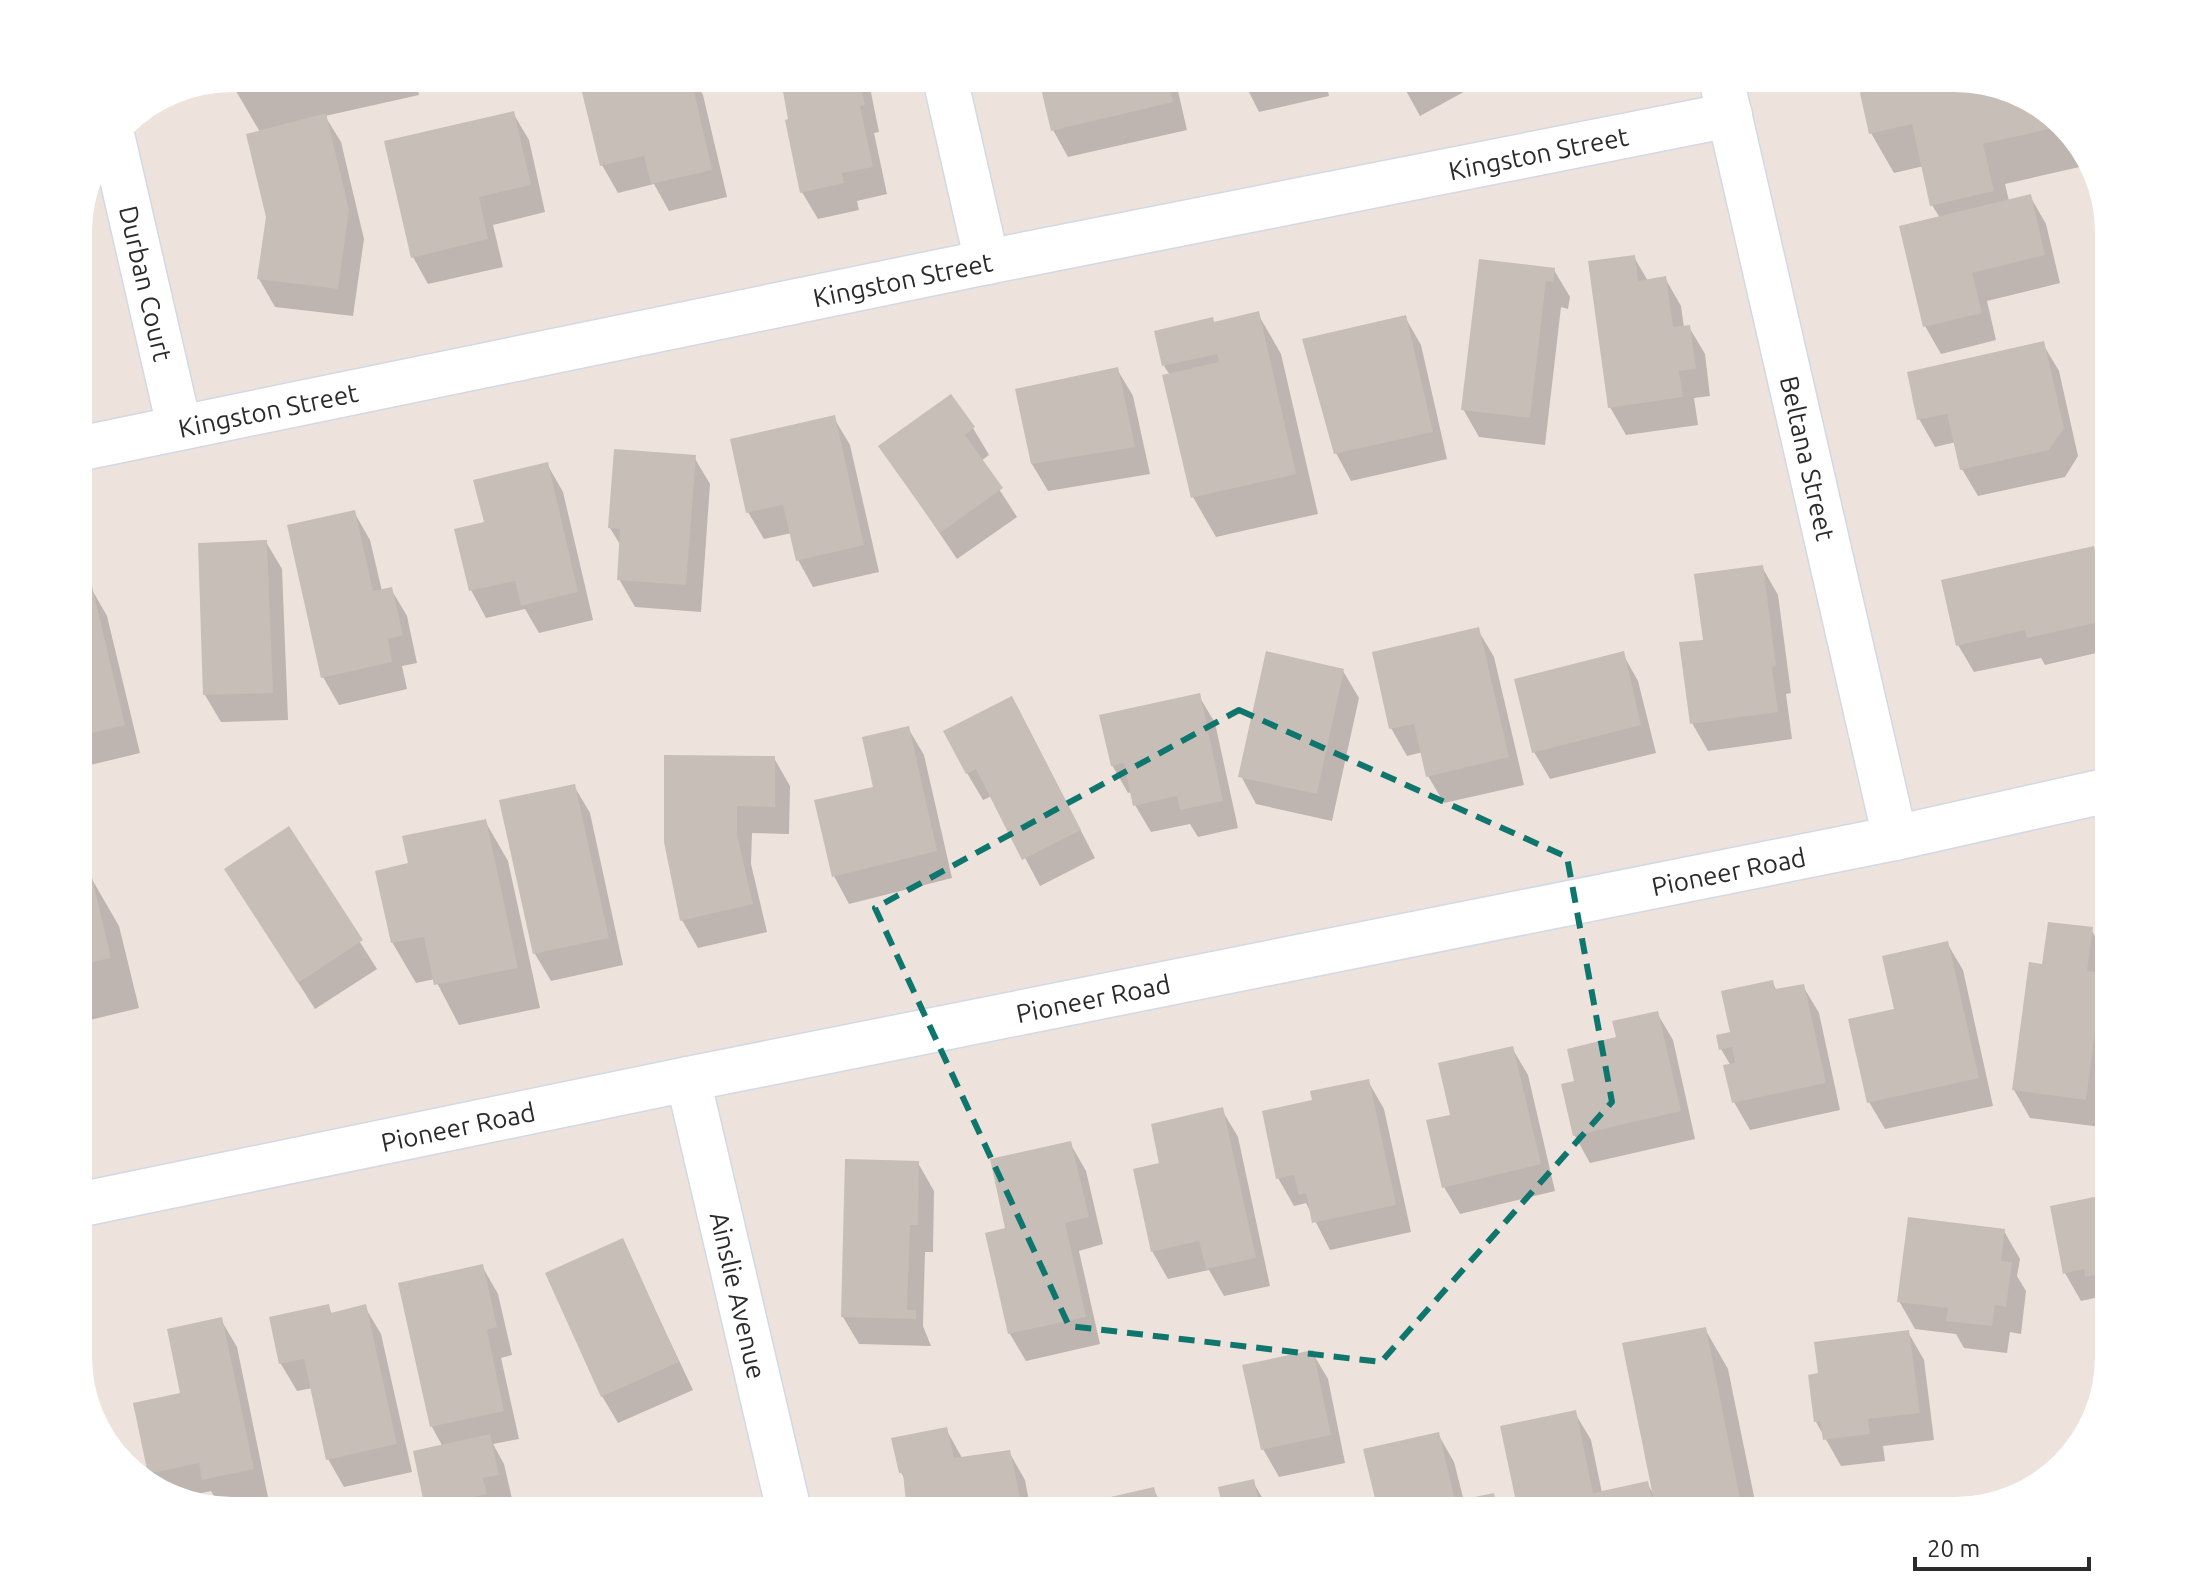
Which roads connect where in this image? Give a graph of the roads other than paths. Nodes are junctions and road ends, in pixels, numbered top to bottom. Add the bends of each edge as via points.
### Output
1 (948, 92) edge
2 (1726, 97) edge
3 (116, 154) edge
4 (987, 262) junction
5 (179, 426) junction
6 (92, 446) edge
7 (2095, 793) edge
8 (1895, 838) junction
9 (688, 1079) junction
10 (92, 1202) edge
11 (786, 1497) edge

1 - 4 street
2 - 4 street, Kingston Street
2 - 8 street, Beltana Street
3 - 5 street, Durban Court
4 - 5 street, Kingston Street
5 - 6 street, Kingston Street
7 - 8 street, Pioneer Road
8 - 9 street, Pioneer Road
9 - 10 street, Pioneer Road
9 - 11 street, Ainslie Avenue

